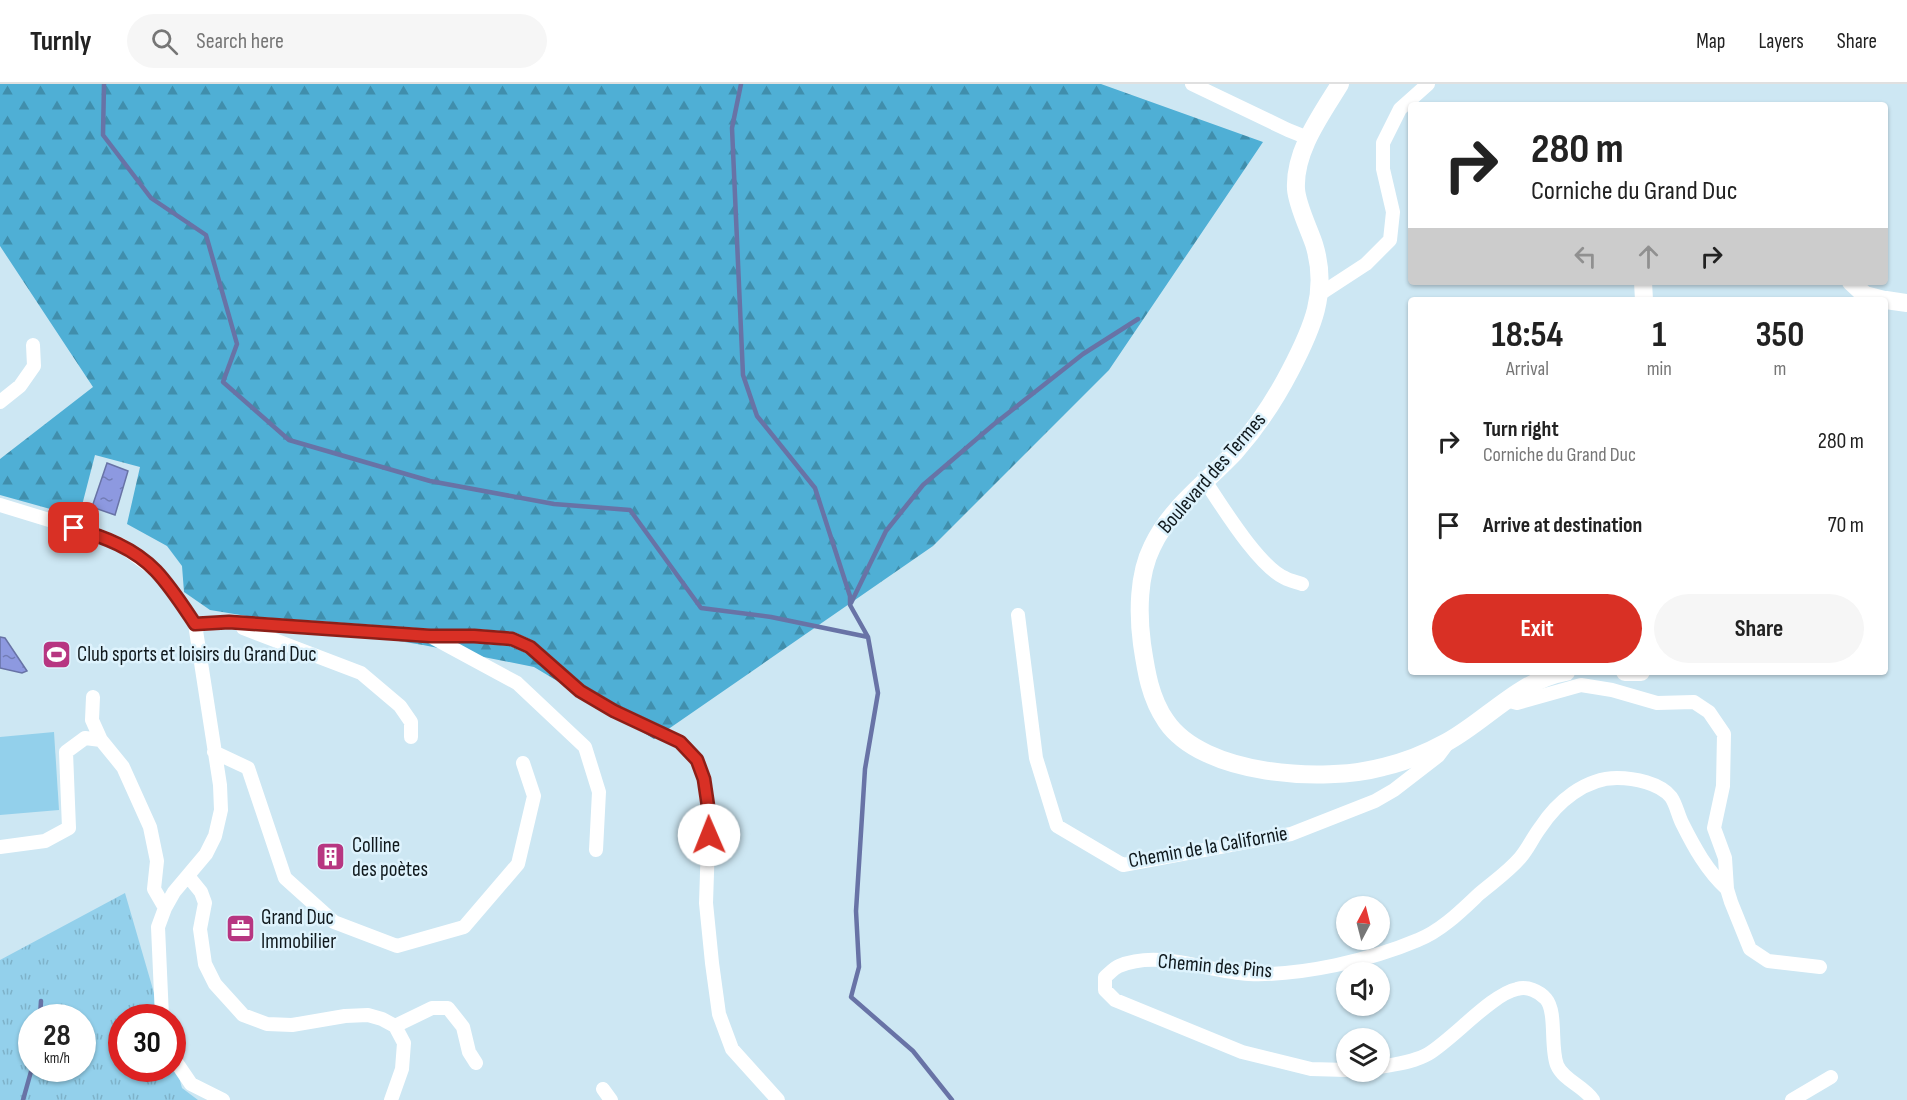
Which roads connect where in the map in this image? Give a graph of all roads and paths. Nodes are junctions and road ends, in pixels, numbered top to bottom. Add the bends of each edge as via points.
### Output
1 (1192, 84) edge
2 (1340, 84) edge
3 (1428, 84) edge
4 (1308, 138) junction
5 (1854, 285) edge
6 (1320, 294) junction
7 (1872, 297) edge
8 (1888, 300) edge
9 (1907, 303) edge
10 (33, 345) dead end
11 (0, 402) edge
12 (1205, 481) junction
13 (0, 505) edge
14 (1302, 584) dead end
15 (1018, 615) dead end
16 (229, 622) junction
17 (195, 624) junction
18 (430, 636) junction
19 (1550, 675) edge
20 (93, 697) dead end
21 (1506, 700) junction
22 (411, 737) dead end
23 (101, 740) junction
24 (1448, 742) junction
25 (214, 752) junction
26 (523, 763) dead end
27 (0, 847) edge
28 (596, 850) dead end
29 (188, 876) junction
30 (1728, 889) junction
31 (165, 908) junction
32 (1820, 968) dead end
33 (161, 1004) edge
34 (395, 1026) junction
35 (476, 1063) dead end
36 (1390, 1065) edge
37 (1336, 1070) edge
38 (186, 1077) edge
39 (1831, 1077) dead end
40 (223, 1100) edge
41 (391, 1100) edge
42 (778, 1100) edge
43 (1593, 1100) edge
44 (1792, 1100) edge

1 - 4 street
2 - 4 street, Boulevard des Termes
3 - 6 street via 1400,109 1383,143 1383,169 1394,212 1390,240 1366,264
4 - 6 street, Boulevard des Termes via 1299,162 1296,190 1320,269
5 - 7 street
6 - 12 street, Boulevard des Termes via 1311,327 1260,422
8 - 9 street
10 - 11 street via 34,366 20,386
12 - 14 street via 1268,565 1284,578
12 - 24 street, Boulevard des Termes via 1163,527 1144,569 1140,633 1146,676 1157,704 1178,734 1231,764 1294,774 1380,768
13 - 17 street via 95,534 134,553 162,578
15 - 24 street, Chemin de la Californie via 1036,758 1057,826 1123,865 1291,834 1394,790 1438,756
16 - 17 street
16 - 18 street
16 - 22 street via 361,673 400,706 411,722
17 - 25 street
18 - 28 street via 517,683 585,747 599,792
18 - 42 street via 512,639 530,647 580,691 680,742 697,760 709,813 706,903 719,1014 732,1049
19 - 21 street, Boulevard des Termes
20 - 23 street via 92,720
21 - 24 street, Boulevard des Termes
21 - 30 street via 1517,703 1581,686 1657,703 1694,702 1709,712 1724,734 1723,786 1714,828 1725,858
23 - 27 street via 86,738 66,752 69,828 45,841
23 - 31 street via 123,767 150,827 157,861 154,889
25 - 26 street via 248,768 285,878 334,922 397,946 464,927 518,864 534,795
25 - 29 street via 221,810 215,836
29 - 31 street
29 - 34 street via 205,903 200,929 205,964 214,984 243,1016 267,1024 292,1026 368,1015
30 - 32 street via 1750,949 1768,961
30 - 37 street, Chemin des Pins via 1703,861 1672,798 1636,779 1614,778 1592,782 1572,794 1553,810 1522,856 1503,875 1462,912 1420,940 1332,966 1301,970 1250,974 1157,961 1118,966 1105,977 1105,990 1115,1000 1242,1052 1311,1069
31 - 33 street via 158,927
34 - 35 street via 432,1008 448,1008 463,1027
34 - 41 street via 404,1042 402,1069
36 - 43 street via 1429,1053 1502,996 1528,988 1547,1000 1558,1068
38 - 40 street via 191,1084
39 - 44 street

